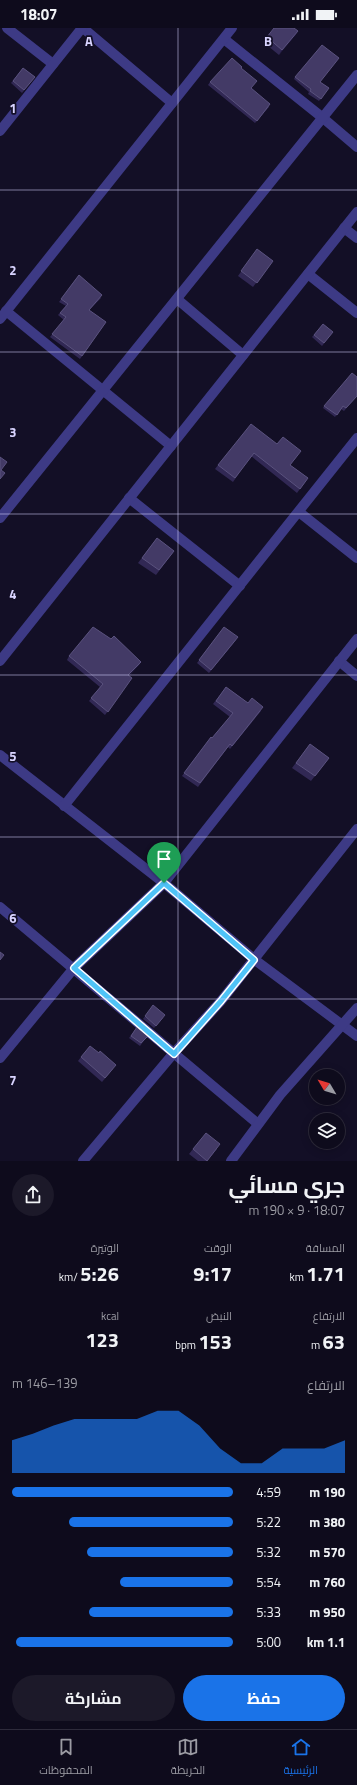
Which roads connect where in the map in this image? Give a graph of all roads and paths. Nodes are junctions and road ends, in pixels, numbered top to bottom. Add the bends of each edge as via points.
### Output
1 (6, 28) edge
2 (82, 28) edge
3 (232, 28) edge
4 (224, 39) junction
5 (53, 64) junction
6 (357, 75) edge
7 (172, 103) junction
8 (323, 118) junction
9 (0, 131) edge
10 (357, 147) edge
11 (357, 212) edge
12 (344, 228) junction
13 (357, 238) edge
14 (308, 274) junction
15 (177, 298) junction
16 (357, 313) edge
17 (3, 315) edge
18 (243, 355) junction
19 (102, 391) junction
20 (357, 438) edge
21 (171, 446) junction
22 (129, 498) junction
23 (299, 512) junction
24 (0, 518) edge
25 (357, 558) edge
26 (240, 586) junction
27 (357, 638) edge
28 (339, 661) junction
29 (0, 662) edge
30 (357, 676) edge
31 (0, 755) edge
32 (64, 806) junction
33 (357, 829) edge
34 (164, 883) junction
35 (0, 907) edge
36 (254, 960) junction
37 (74, 968) junction
38 (357, 1008) edge
39 (342, 1024) junction
40 (357, 1036) edge
41 (174, 1054) junction
42 (0, 1058) edge
43 (258, 1124) junction
44 (83, 1161) edge
45 (231, 1161) edge

1 - 5 street
2 - 5 street
2 - 7 street
3 - 4 street
4 - 7 street
4 - 8 street
5 - 9 street
6 - 8 street
7 - 17 street
8 - 10 street
8 - 15 street
11 - 12 street
12 - 13 street
12 - 14 street
14 - 16 street
14 - 18 street
15 - 18 street
15 - 19 street
17 - 19 street
18 - 21 street
19 - 21 street
19 - 24 street
20 - 23 street
21 - 22 street
22 - 26 street
22 - 29 street
23 - 25 street
23 - 26 street
26 - 32 street
27 - 28 street
28 - 30 street
28 - 34 street
31 - 32 street
32 - 34 street
33 - 36 street
34 - 36 street
34 - 37 street
35 - 37 street
36 - 39 street
36 - 41 street
37 - 41 street
37 - 42 street
38 - 39 street
39 - 40 street
39 - 43 street
41 - 43 street
41 - 44 street
43 - 45 street

